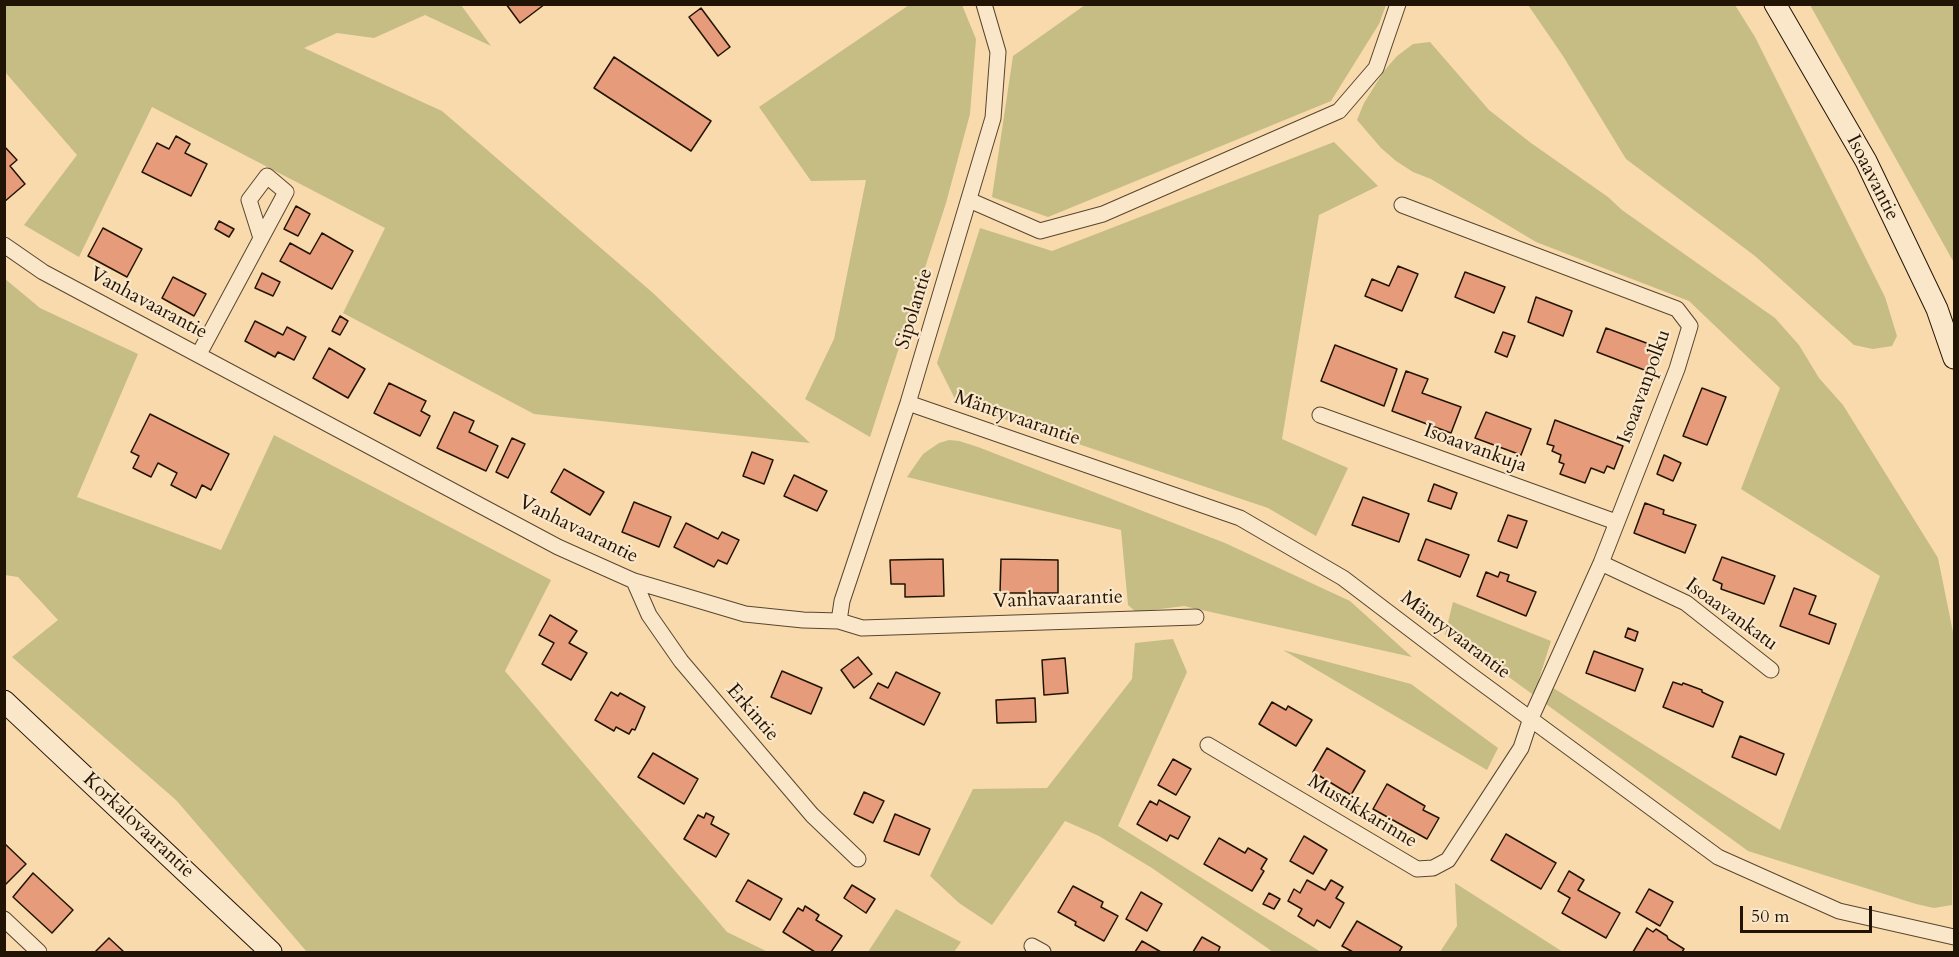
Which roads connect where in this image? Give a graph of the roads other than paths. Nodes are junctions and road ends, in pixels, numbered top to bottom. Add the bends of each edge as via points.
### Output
1 (984, 4) edge
2 (1398, 4) edge
3 (1775, 4) edge
4 (969, 200) junction
5 (1402, 205) dead end
6 (261, 238) dead end
7 (4, 245) edge
8 (199, 354) junction
9 (1954, 358) edge
10 (908, 403) junction
11 (1320, 415) dead end
12 (1616, 522) junction
13 (1600, 563) junction
14 (634, 581) junction
15 (1196, 617) dead end
16 (839, 621) junction
17 (1771, 670) dead end
18 (4, 701) edge
19 (1531, 718) junction
20 (1208, 745) dead end
21 (858, 859) dead end
22 (4, 918) edge
23 (1954, 937) edge
24 (39, 952) edge
25 (271, 952) edge

1 - 4 street, Sipolantie via 998,52 993,118
2 - 4 street via 1376,68 1339,111 1103,214 1040,231
3 - 9 main road, Isoaavantie via 1866,161 1937,309
4 - 10 street, Sipolantie
5 - 12 street, Isoaavanpolku via 1677,309 1690,326 1677,369
6 - 8 street
7 - 8 street, Vanhavaarantie via 43,272
8 - 14 street, Vanhavaarantie via 558,547
10 - 16 street, Sipolantie
10 - 19 street, Mäntyvaarantie via 1240,518 1343,578
11 - 12 street, Isoaavankuja
12 - 13 street, Isoaavanpolku
13 - 17 street, Isoaavankatu via 1686,603
13 - 19 street, Isoaavanpolku
14 - 16 street, Vanhavaarantie via 745,615
14 - 21 street, Erkintie via 649,615 687,669 812,815
15 - 16 street, Vanhavaarantie via 862,628
18 - 25 main road, Korkalovaarantie
19 - 20 street, Mustikkarinne via 1521,748 1459,845 1448,860 1433,868 1417,869
19 - 23 street, Mäntyvaarantie via 1718,857 1839,911
22 - 24 street

